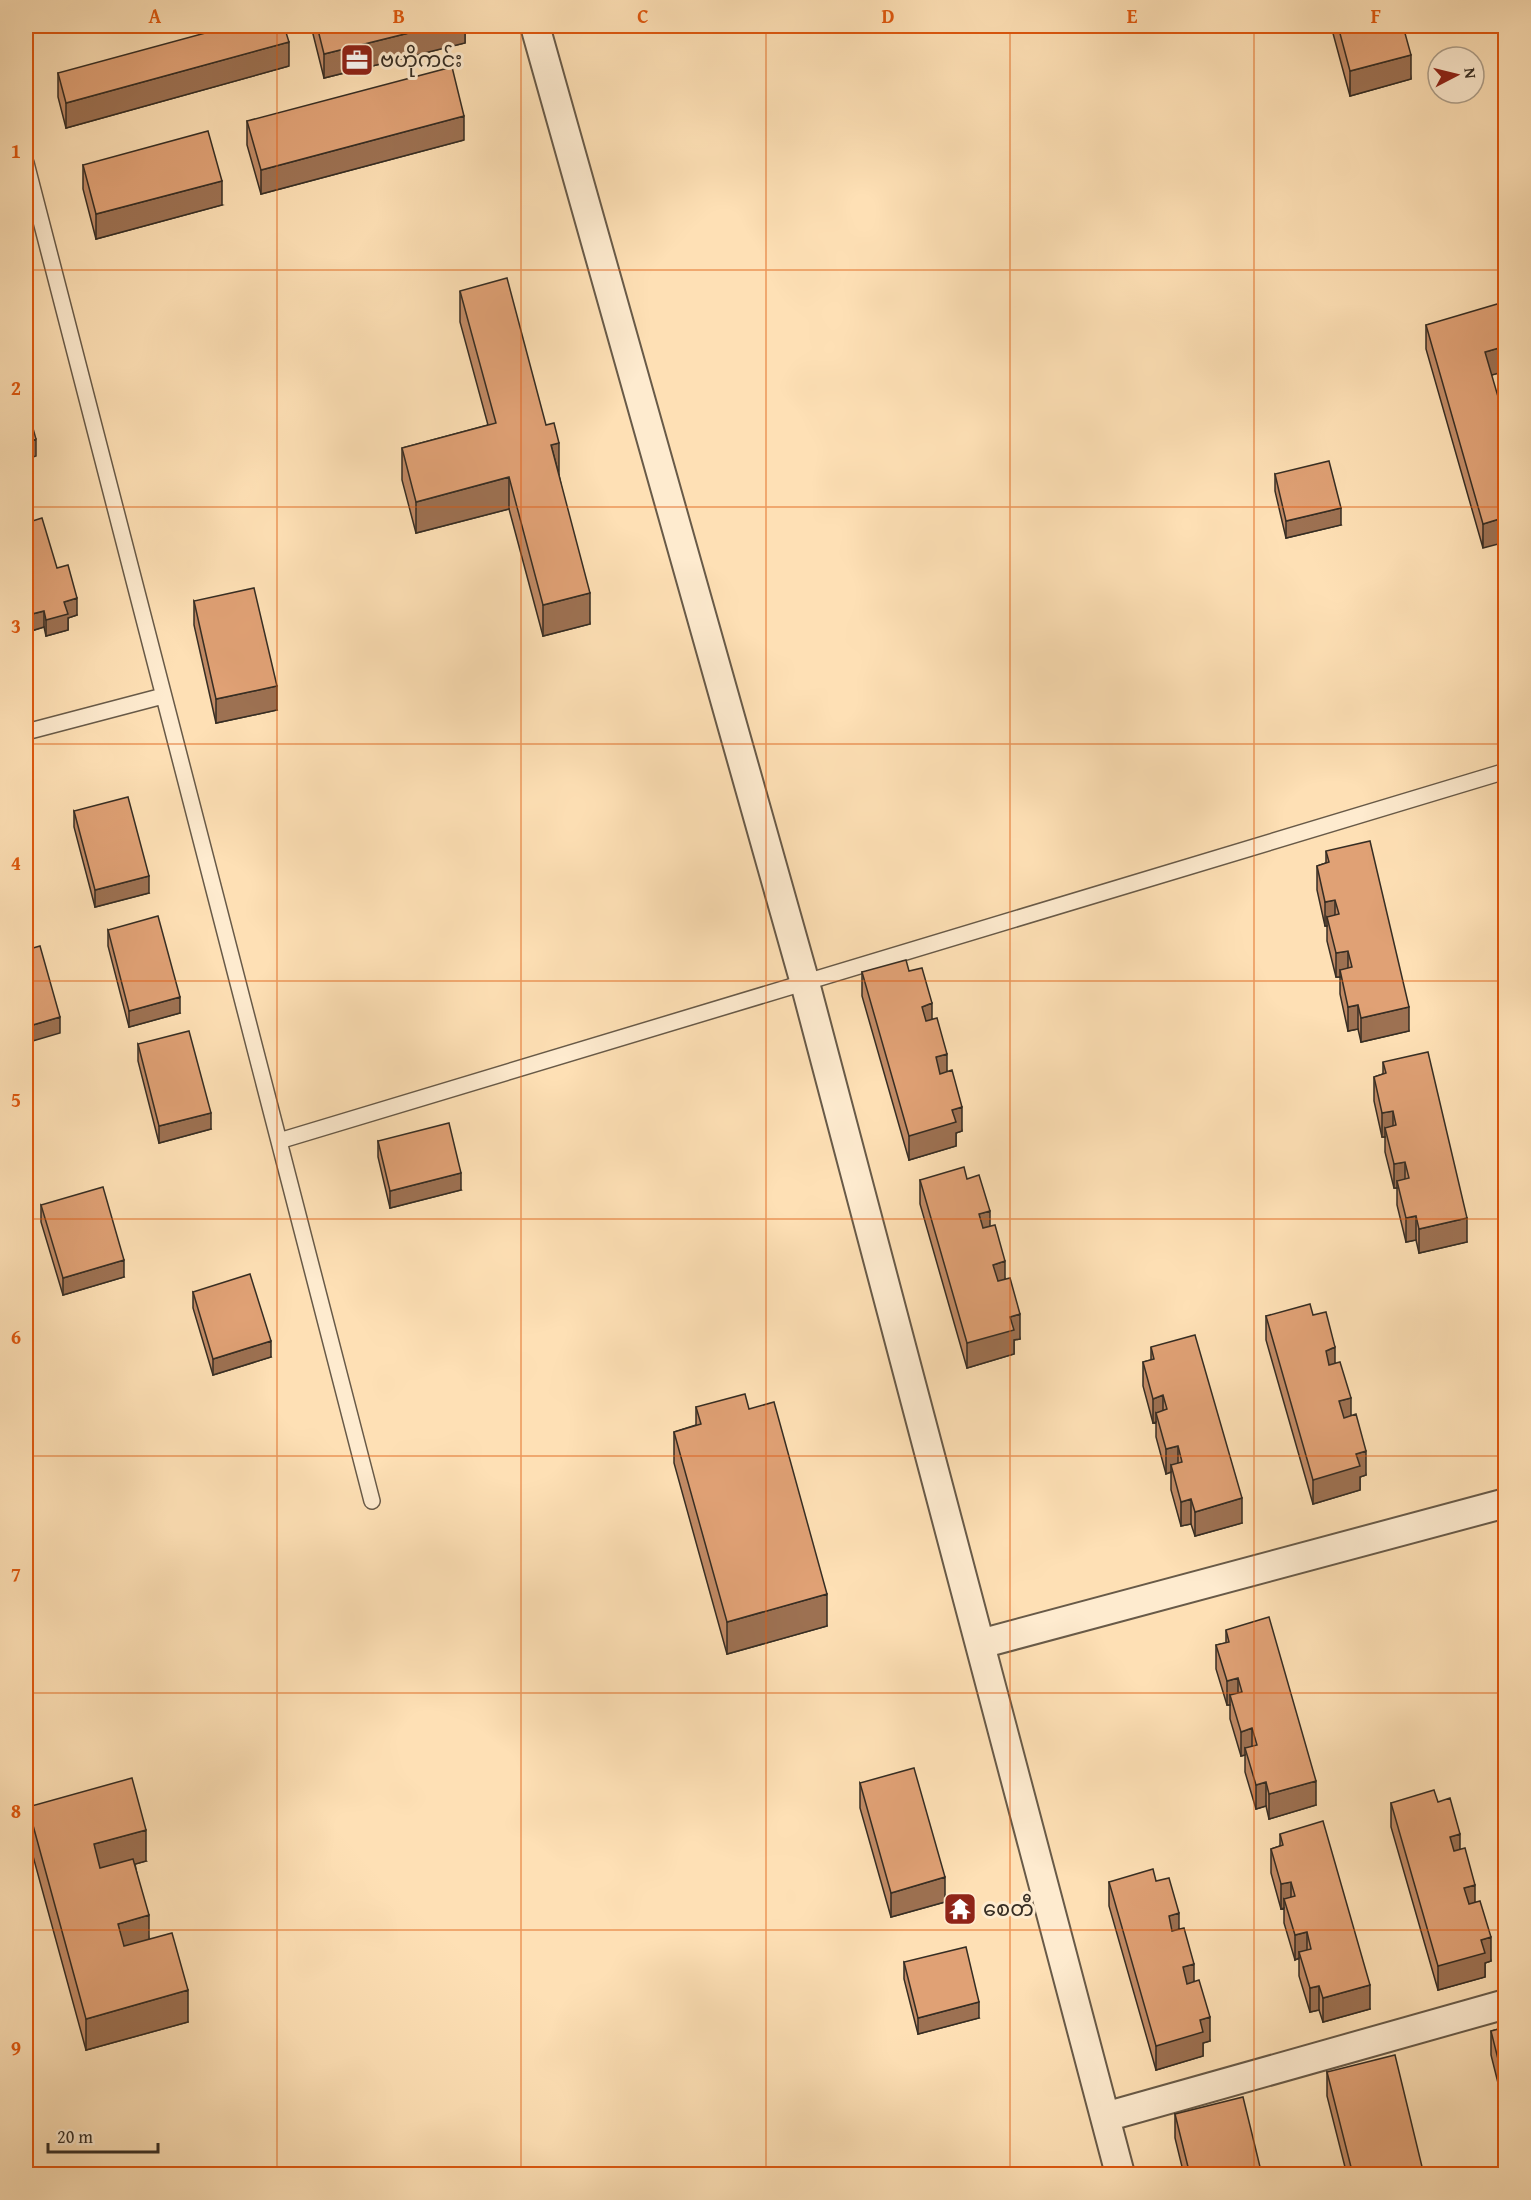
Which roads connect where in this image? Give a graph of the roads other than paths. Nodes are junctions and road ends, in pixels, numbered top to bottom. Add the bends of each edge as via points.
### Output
1 (535, 26) edge
2 (26, 163) edge
3 (164, 696) junction
4 (26, 732) edge
5 (1506, 771) edge
6 (805, 983) junction
7 (279, 1141) junction
8 (372, 1501) dead end
9 (1506, 1503) edge
10 (980, 1644) junction
11 (1506, 2004) edge
12 (1105, 2117) junction
13 (1120, 2175) edge

1 - 6 street
2 - 3 lane
3 - 4 lane
3 - 7 lane
5 - 6 lane
6 - 7 lane
6 - 10 street
7 - 8 lane
9 - 10 street
10 - 12 street
11 - 12 street
12 - 13 street

